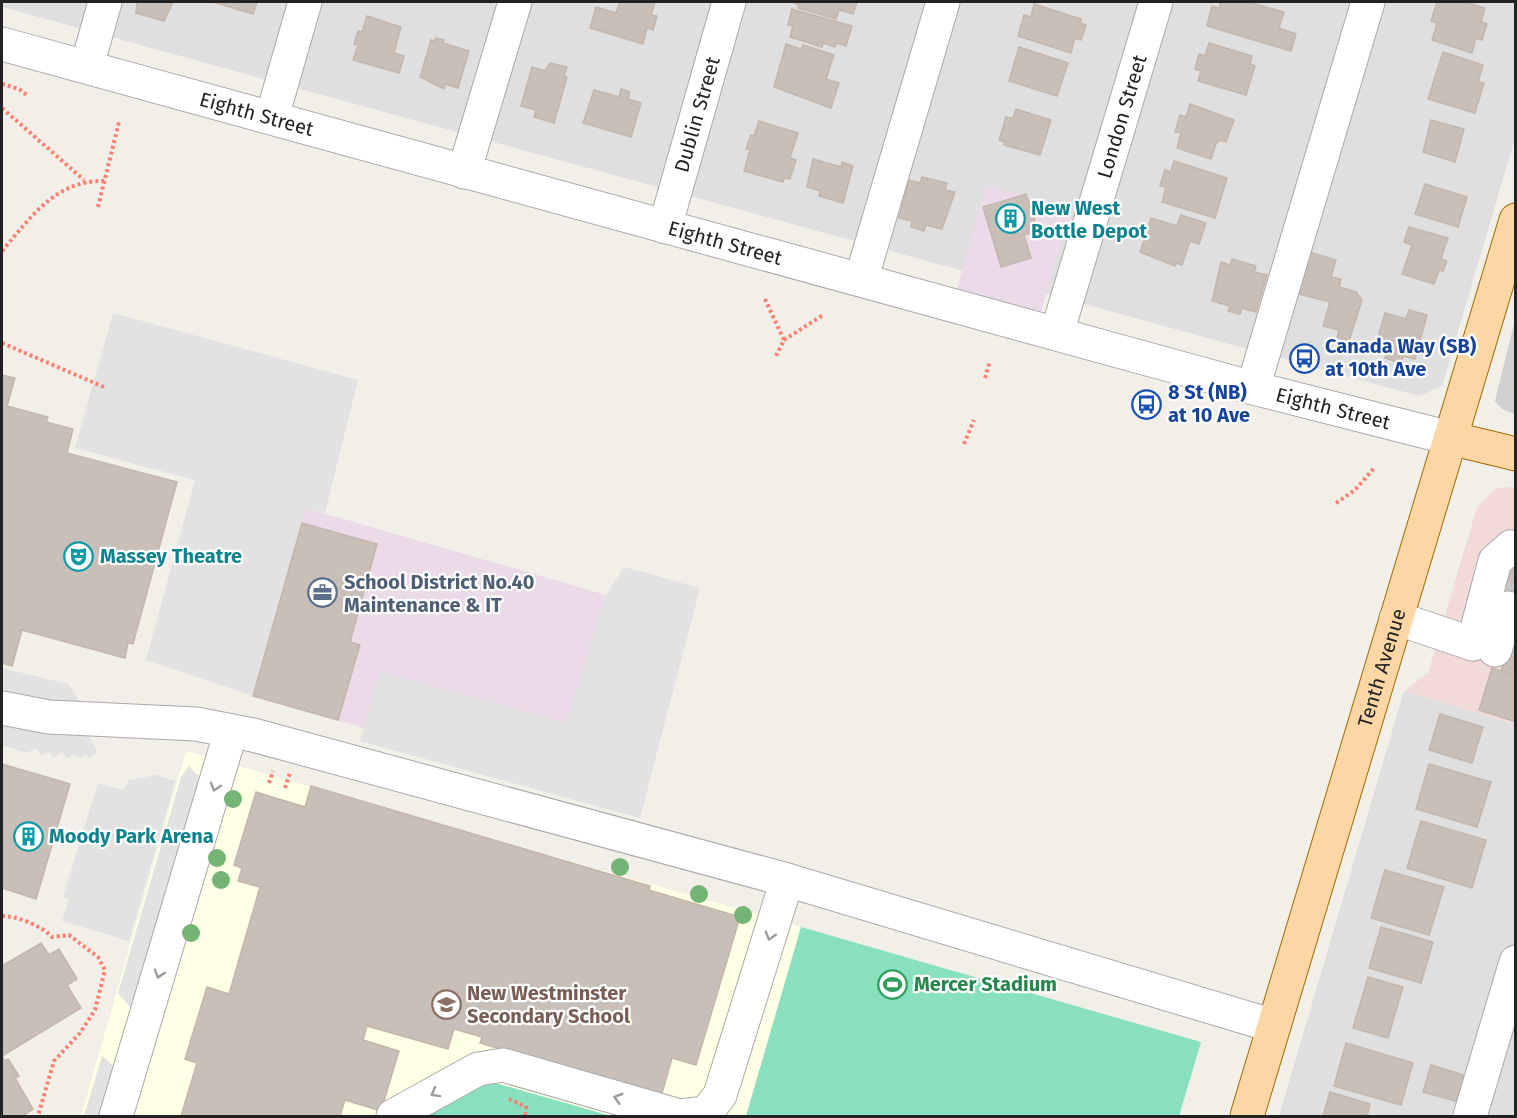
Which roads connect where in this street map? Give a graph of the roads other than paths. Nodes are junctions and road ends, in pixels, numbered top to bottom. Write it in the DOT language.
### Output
graph roads {
  1 [pos="105,2"];
  2 [pos="305,2"];
  3 [pos="515,2"];
  4 [pos="729,2"];
  5 [pos="943,2"];
  6 [pos="1156,2"];
  7 [pos="1368,2"];
  8 [pos="2,44"];
  9 [pos="87,66"];
  10 [pos="272,117"];
  11 [pos="464,172"];
  12 [pos="665,227"];
  13 [pos="1514,233"];
  14 [pos="861,280"];
  15 [pos="1057,333"];
  16 [pos="1253,388"];
  17 [pos="1450,438"];
  18 [pos="1515,454"];
  19 [pos="1515,549"];
  20 [pos="1508,608"];
  21 [pos="1395,618"];
  22 [pos="1491,649"];
  23 [pos="2,708"];
  24 [pos="231,731"];
  25 [pos="787,880"];
  26 [pos="1515,962"];
  27 [pos="1274,1026"];
  28 [pos="116,1116"];
  29 [pos="393,1116"];
  30 [pos="1247,1116"];
  31 [pos="1470,1116"];
  1 -- 9 [label="street"];
  2 -- 10 [label="street"];
  3 -- 11 [label="street"];
  4 -- 12 [label="street, Dublin Street"];
  5 -- 14 [label="street"];
  6 -- 15 [label="street, London Street"];
  7 -- 16 [label="street"];
  8 -- 9 [label="street, Eighth Street"];
  9 -- 10 [label="street, Eighth Street"];
  10 -- 11 [label="street, Eighth Street"];
  11 -- 12 [label="street, Eighth Street"];
  12 -- 14 [label="street, Eighth Street"];
  13 -- 17 [label="main road, Tenth Avenue"];
  14 -- 15 [label="street, Eighth Street"];
  15 -- 16 [label="street, Eighth Street"];
  16 -- 17 [label="street, Eighth Street"];
  17 -- 18 [label="main road"];
  17 -- 21 [label="main road, Tenth Avenue"];
  19 -- 22 [label="street"];
  20 -- 22 [label="street"];
  21 -- 22 [label="street"];
  21 -- 27 [label="main road, Tenth Avenue"];
  23 -- 24 [label="street"];
  24 -- 25 [label="street"];
  24 -- 28 [label="street, one-way"];
  25 -- 27 [label="street"];
  25 -- 29 [label="street, one-way"];
  26 -- 31 [label="street"];
  27 -- 30 [label="main road, Tenth Avenue"];
}
